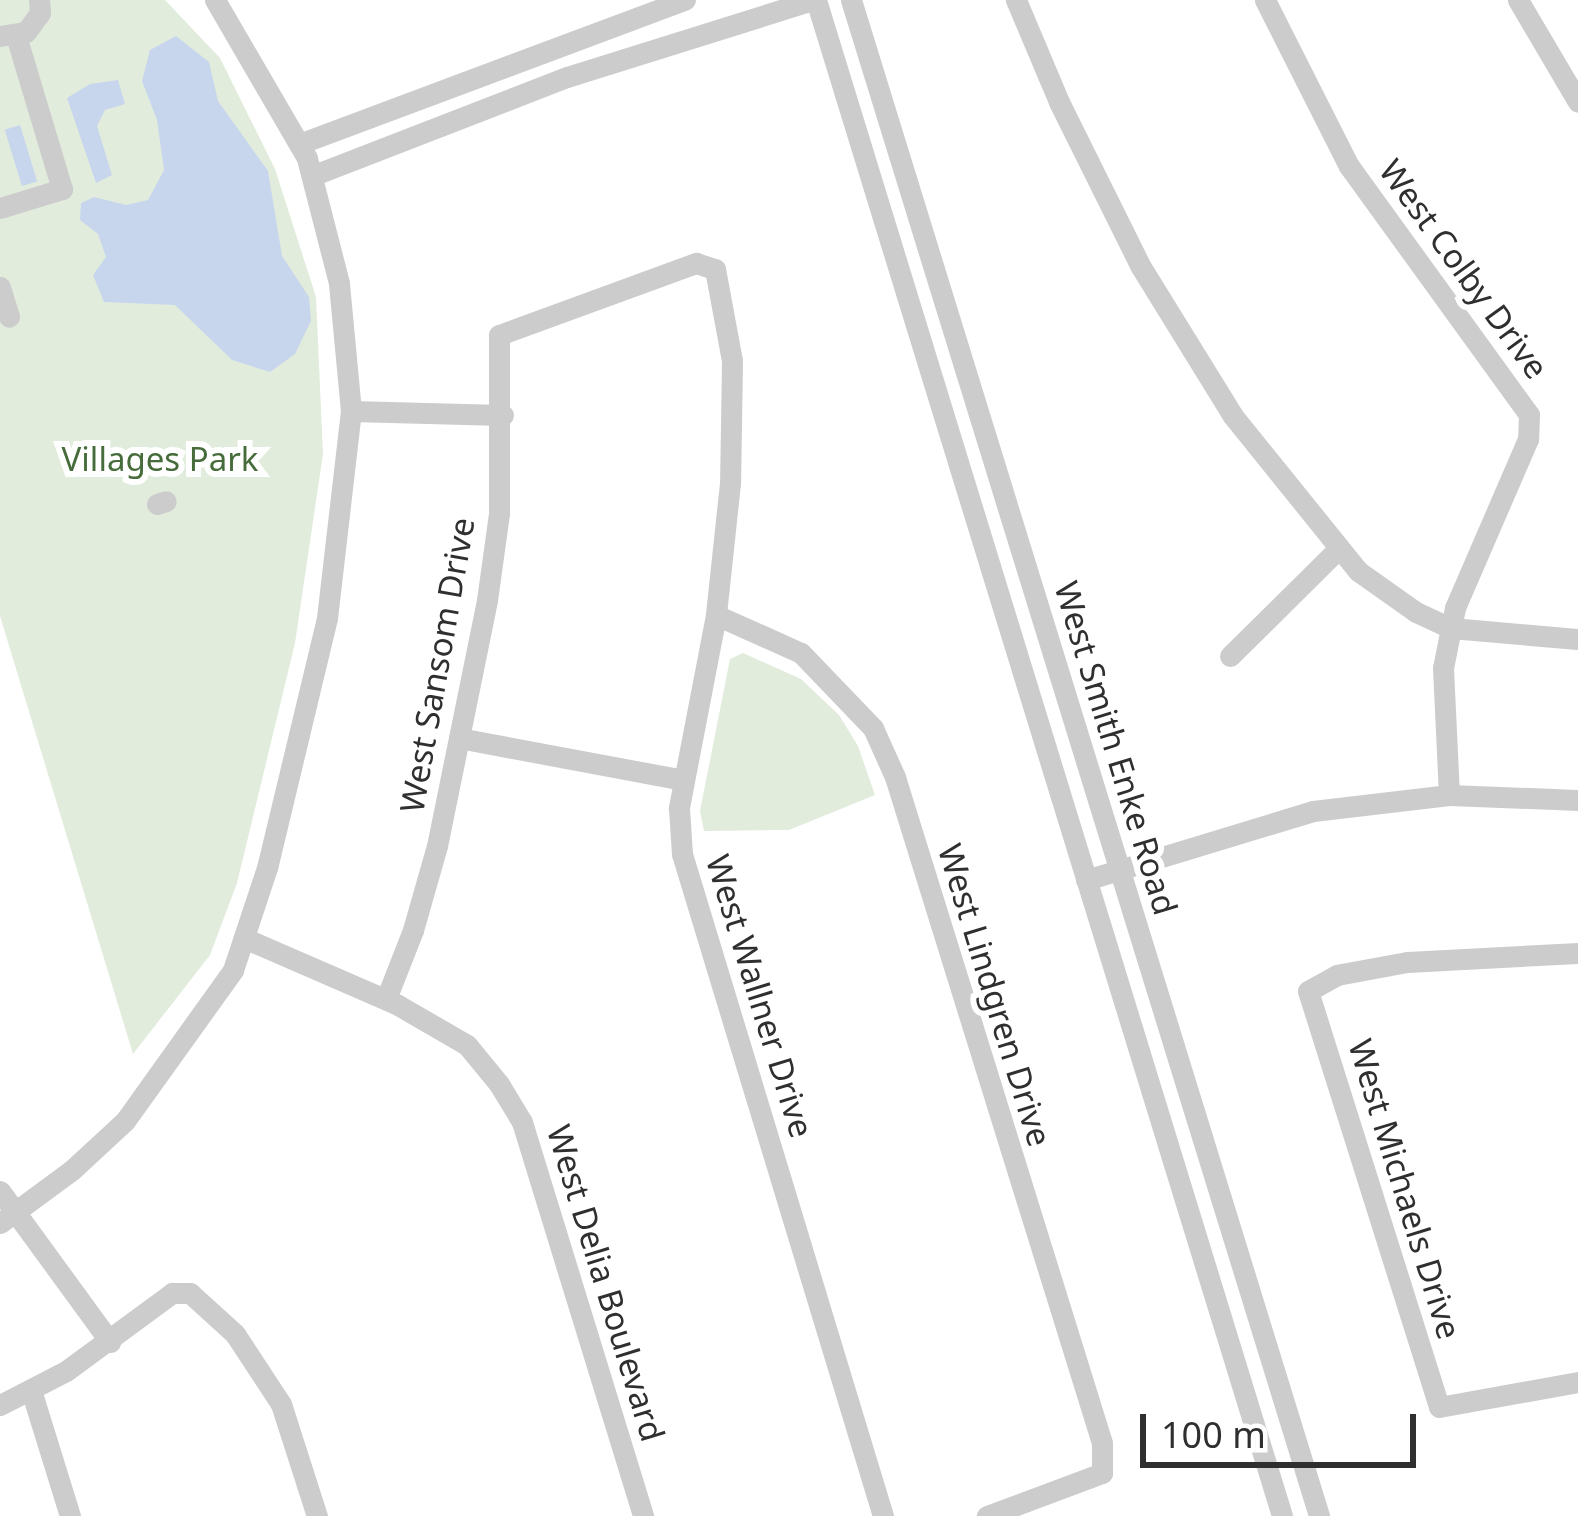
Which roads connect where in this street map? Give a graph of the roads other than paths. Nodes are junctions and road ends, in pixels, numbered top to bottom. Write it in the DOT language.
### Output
graph roads {
  1 [pos="39,0"];
  2 [pos="215,0"];
  3 [pos="685,0"];
  4 [pos="814,0"];
  5 [pos="851,0"];
  6 [pos="1016,0"];
  7 [pos="1265,0"];
  8 [pos="1519,0"];
  9 [pos="8,36"];
  10 [pos="1578,102"];
  11 [pos="299,144"];
  12 [pos="314,176"];
  13 [pos="0,208"];
  14 [pos="0,287"];
  15 [pos="9,316"];
  16 [pos="499,335"];
  17 [pos="351,410"];
  18 [pos="502,416"];
  19 [pos="1339,548"];
  20 [pos="716,614"];
  21 [pos="1451,628"];
  22 [pos="1578,639"];
  23 [pos="1230,656"];
  24 [pos="459,738"];
  25 [pos="683,780"];
  26 [pos="1449,795"];
  27 [pos="1578,800"];
  28 [pos="1119,869"];
  29 [pos="1085,880"];
  30 [pos="244,938"];
  31 [pos="1578,953"];
  32 [pos="386,999"];
  33 [pos="0,1191"];
  34 [pos="8,1218"];
  35 [pos="110,1342"];
  36 [pos="1578,1382"];
  37 [pos="31,1390"];
  38 [pos="0,1405"];
  39 [pos="70,1516"];
  40 [pos="317,1516"];
  41 [pos="643,1516"];
  42 [pos="883,1516"];
  43 [pos="987,1516"];
  44 [pos="1282,1516"];
  45 [pos="1319,1516"];
  1 -- 9 [label="street"];
  2 -- 11 [label="street"];
  3 -- 11 [label="street"];
  4 -- 12 [label="street"];
  4 -- 29 [label="street, West Smith Enke Road"];
  5 -- 28 [label="street, West Smith Enke Road"];
  6 -- 19 [label="street"];
  7 -- 21 [label="street, West Colby Drive"];
  8 -- 10 [label="street"];
  9 -- 13 [label="street"];
  11 -- 12 [label="street"];
  12 -- 17 [label="street"];
  14 -- 15 [label="street"];
  16 -- 18 [label="street, West Sansom Drive"];
  16 -- 20 [label="street, West Wallner Drive"];
  17 -- 18 [label="street"];
  17 -- 30 [label="street"];
  18 -- 24 [label="street, West Sansom Drive"];
  19 -- 21 [label="street"];
  19 -- 23 [label="street"];
  20 -- 25 [label="street, West Wallner Drive"];
  20 -- 43 [label="street, West Lindgren Drive"];
  21 -- 22 [label="street"];
  21 -- 26 [label="street, West Colby Drive"];
  24 -- 25 [label="street"];
  24 -- 32 [label="street, West Sansom Drive"];
  25 -- 42 [label="street, West Wallner Drive"];
  26 -- 27 [label="street"];
  26 -- 28 [label="street"];
  28 -- 29 [label="street"];
  28 -- 45 [label="street, West Smith Enke Road"];
  29 -- 44 [label="street, West Smith Enke Road"];
  30 -- 32 [label="street, West Delia Boulevard"];
  30 -- 34 [label="street"];
  31 -- 36 [label="street, West Michaels Drive"];
  32 -- 41 [label="street, West Delia Boulevard"];
  33 -- 34 [label="street"];
  34 -- 35 [label="street"];
  35 -- 37 [label="street"];
  35 -- 40 [label="street"];
  37 -- 38 [label="street"];
  37 -- 39 [label="street"];
}
